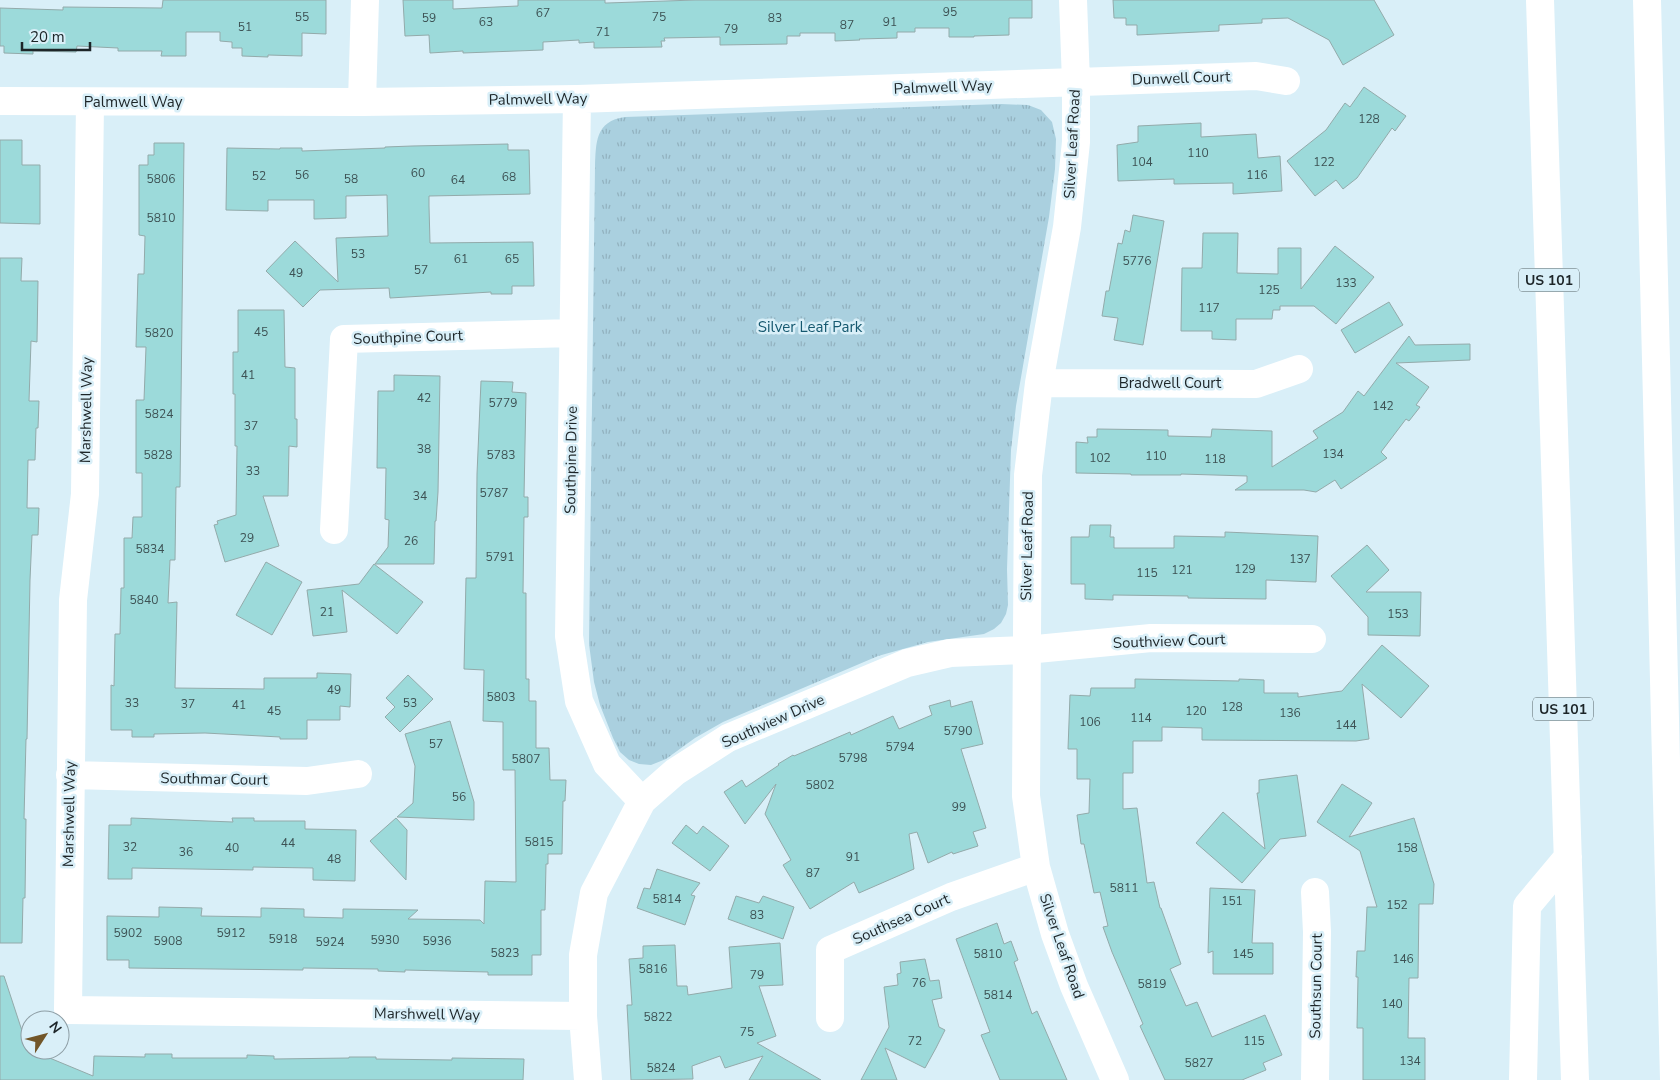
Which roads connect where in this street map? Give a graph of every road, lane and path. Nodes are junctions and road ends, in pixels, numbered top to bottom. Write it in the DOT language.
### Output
graph roads {
  1 [pos="365,0"];
  2 [pos="1073,0"];
  3 [pos="1540,0"];
  4 [pos="1647,0"];
  5 [pos="1286,80"];
  6 [pos="1076,82"];
  7 [pos="576,99"];
  8 [pos="0,101"];
  9 [pos="362,102"];
  10 [pos="90,103"];
  11 [pos="573,332"];
  12 [pos="1299,370"];
  13 [pos="1039,383"];
  14 [pos="334,530"];
  15 [pos="1312,639"];
  16 [pos="1026,650"];
  17 [pos="358,774"];
  18 [pos="70,775"];
  19 [pos="642,801"];
  20 [pos="1568,857"];
  21 [pos="1036,868"];
  22 [pos="1315,892"];
  23 [pos="584,1016"];
  24 [pos="830,1018"];
  25 [pos="588,1080"];
  26 [pos="1115,1080"];
  27 [pos="1315,1080"];
  28 [pos="1523,1080"];
  29 [pos="1575,1080"];
  30 [pos="1674,1080"];
  1 -- 9 [label="main road"];
  2 -- 6 [label="main road, Silver Leaf Road"];
  3 -- 20 [label="main road, US 101"];
  4 -- 30 [label="main road"];
  5 -- 6 [label="main road, Dunwell Court"];
  6 -- 7 [label="main road, Palmwell Way"];
  6 -- 13 [label="main road, Silver Leaf Road"];
  7 -- 9 [label="main road, Palmwell Way"];
  7 -- 11 [label="main road, Southpine Drive"];
  8 -- 10 [label="main road, Palmwell Way"];
  9 -- 10 [label="main road, Palmwell Way"];
  10 -- 18 [label="main road, Marshwell Way"];
  11 -- 14 [label="main road, Southpine Court"];
  11 -- 19 [label="main road, Southpine Drive"];
  12 -- 13 [label="main road, Bradwell Court"];
  13 -- 16 [label="main road, Silver Leaf Road"];
  15 -- 16 [label="main road, Southview Court"];
  16 -- 19 [label="main road, Southview Drive"];
  16 -- 21 [label="main road, Silver Leaf Road"];
  17 -- 18 [label="main road, Southmar Court"];
  18 -- 23 [label="main road, Marshwell Way"];
  19 -- 23 [label="main road, Southview Drive"];
  20 -- 28 [label="main road"];
  20 -- 29 [label="main road, US 101"];
  21 -- 24 [label="main road, Southsea Court"];
  21 -- 26 [label="main road, Silver Leaf Road"];
  22 -- 27 [label="main road, Southsun Court"];
  23 -- 25 [label="main road, Southview Drive"];
}
